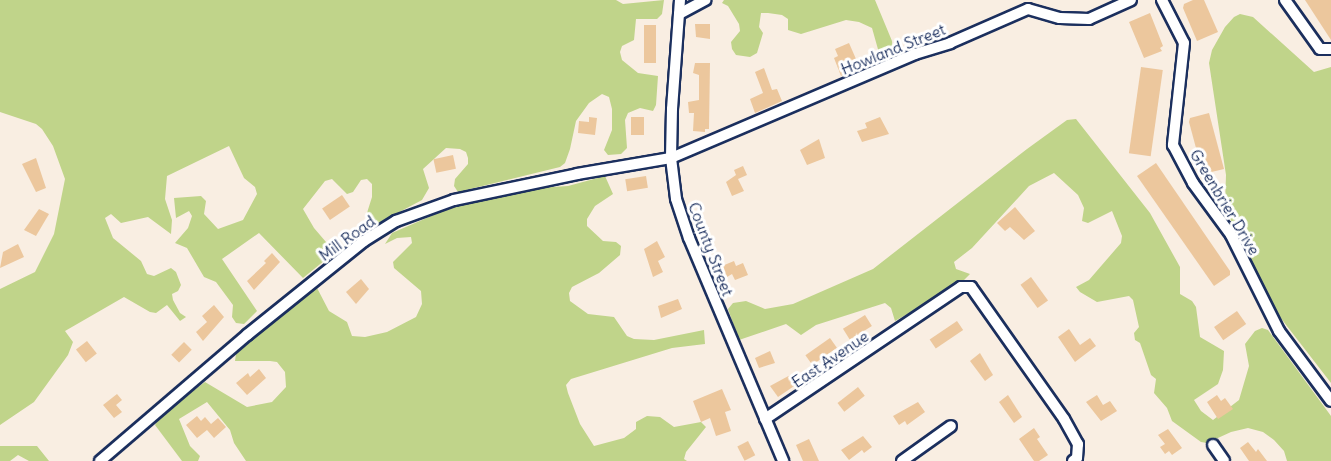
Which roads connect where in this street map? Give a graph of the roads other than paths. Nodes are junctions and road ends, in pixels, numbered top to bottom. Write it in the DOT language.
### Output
graph roads {
  1 [pos="680,0"];
  2 [pos="705,0"];
  3 [pos="1131,0"];
  4 [pos="1162,0"];
  5 [pos="1285,0"];
  6 [pos="679,14"];
  7 [pos="1331,48"];
  8 [pos="671,158"];
  9 [pos="1331,401"];
  10 [pos="765,419"];
  11 [pos="951,426"];
  12 [pos="1213,445"];
  13 [pos="100,461"];
  14 [pos="783,461"];
  15 [pos="902,461"];
  16 [pos="1073,461"];
  17 [pos="1224,461"];
  1 -- 6 [label="street, County Street"];
  2 -- 6 [label="street"];
  3 -- 8 [label="street, Howland Street"];
  4 -- 9 [label="street, Greenbrier Drive"];
  5 -- 7 [label="street"];
  6 -- 8 [label="street, County Street"];
  8 -- 10 [label="street, County Street"];
  8 -- 13 [label="street, Mill Road"];
  10 -- 14 [label="street, County Street"];
  10 -- 16 [label="street, East Avenue"];
  11 -- 15 [label="street"];
  12 -- 17 [label="street"];
}
